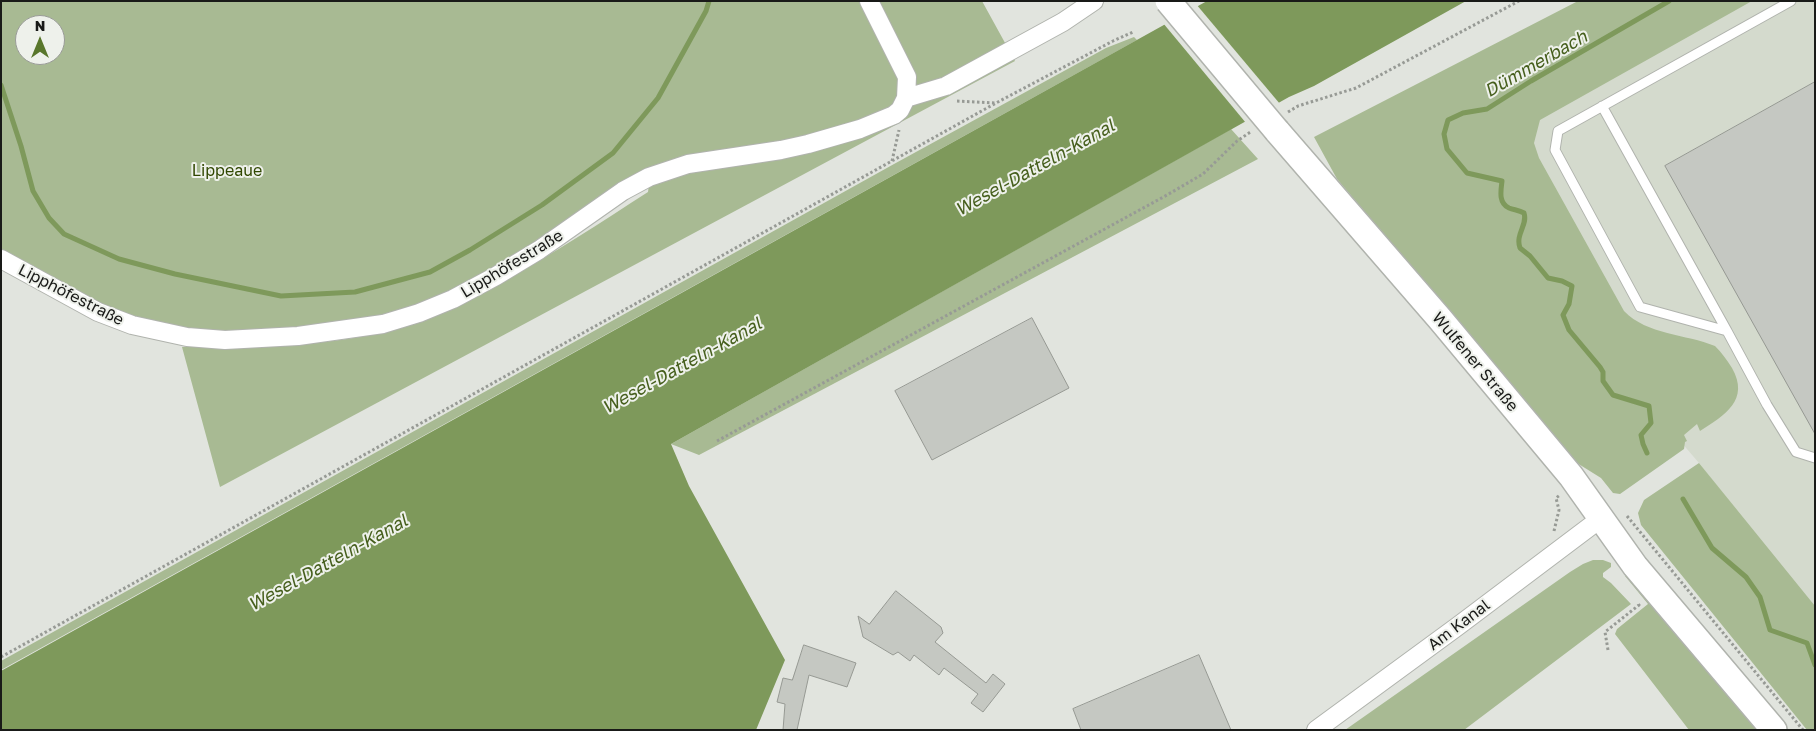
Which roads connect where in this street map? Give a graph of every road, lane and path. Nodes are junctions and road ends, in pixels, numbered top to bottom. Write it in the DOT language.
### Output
graph roads {
  1 [pos="869,1"];
  2 [pos="1094,1"];
  3 [pos="1168,1"];
  4 [pos="1519,1"];
  5 [pos="1791,1"];
  6 [pos="1133,32"];
  7 [pos="906,98"];
  8 [pos="1602,106"];
  9 [pos="1272,125"];
  10 [pos="1,259"];
  11 [pos="1727,331"];
  12 [pos="717,441"];
  13 [pos="1815,458"];
  14 [pos="1600,519"];
  15 [pos="1634,599"];
  16 [pos="1608,650"];
  17 [pos="1,657"];
  18 [pos="1316,730"];
  19 [pos="1774,730"];
  1 -- 7 [label="street"];
  2 -- 7 [label="street"];
  3 -- 9 [label="main road, Wulfener Straße, bridge"];
  4 -- 9 [label="path"];
  5 -- 8 [label="lane"];
  6 -- 17 [label="path"];
  7 -- 10 [label="street, Lipphöfestraße"];
  8 -- 11 [label="lane"];
  8 -- 11 [label="lane"];
  9 -- 12 [label="path"];
  9 -- 14 [label="main road, Wulfener Straße"];
  11 -- 13 [label="lane"];
  14 -- 18 [label="street, Am Kanal"];
  14 -- 19 [label="main road, Wulfener Straße"];
  15 -- 16 [label="path"];
}
